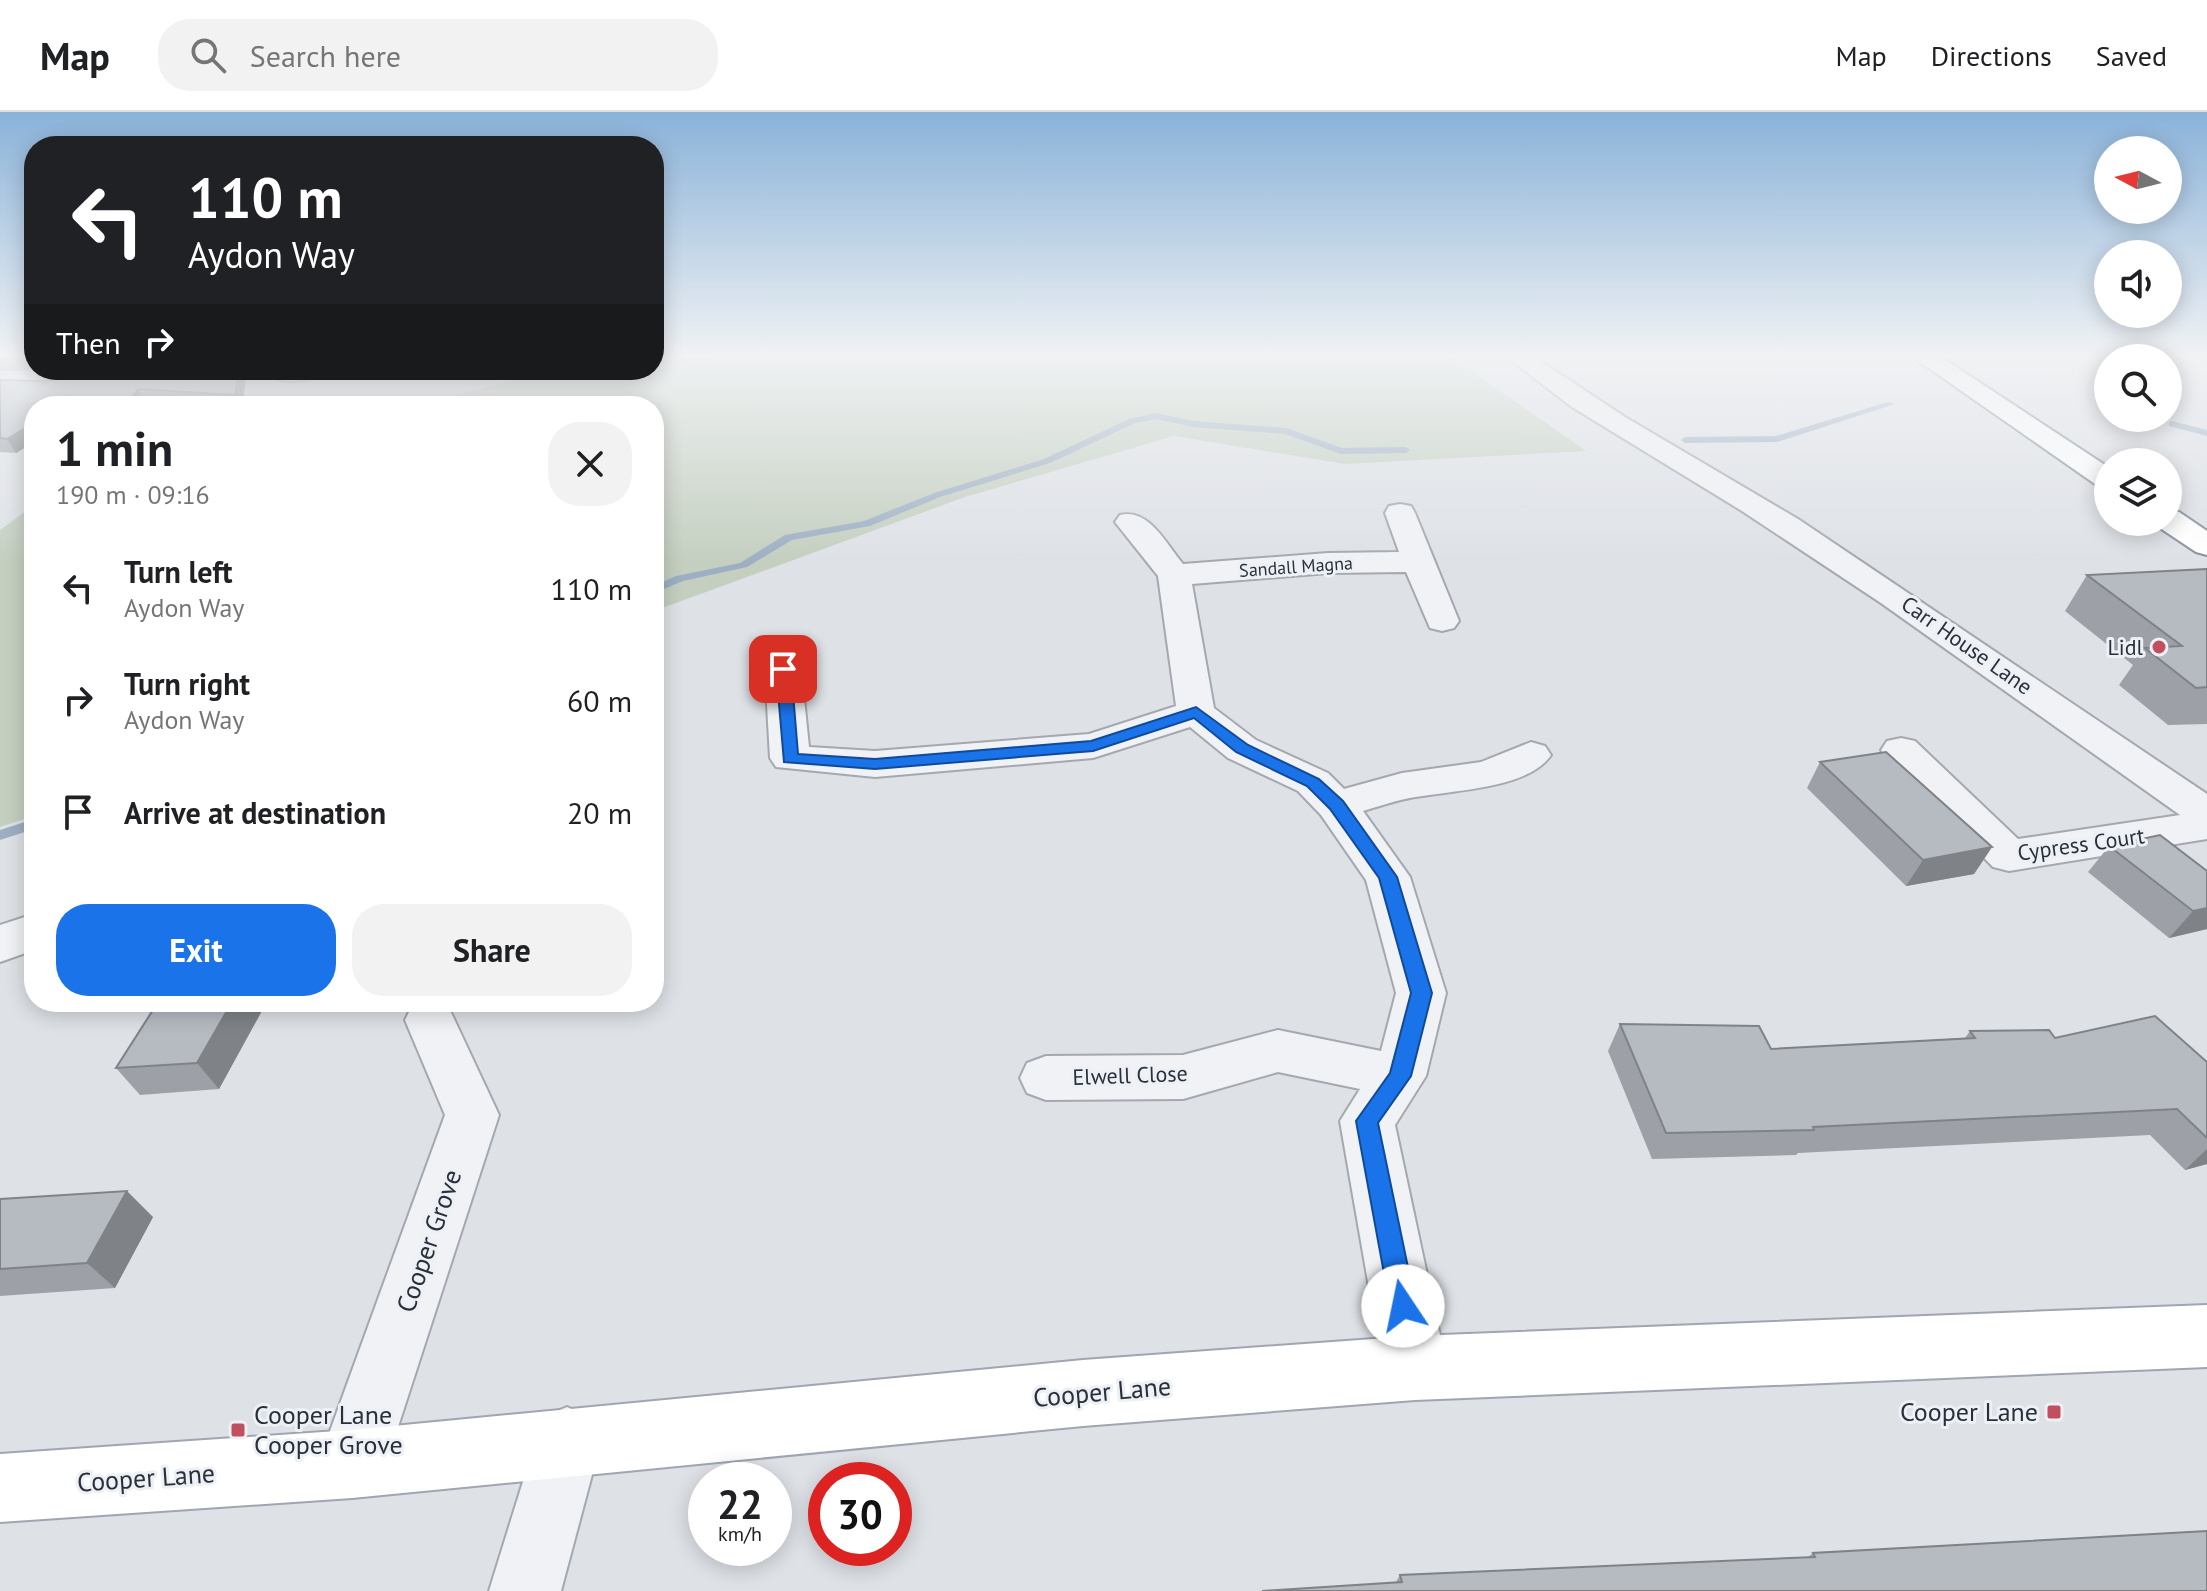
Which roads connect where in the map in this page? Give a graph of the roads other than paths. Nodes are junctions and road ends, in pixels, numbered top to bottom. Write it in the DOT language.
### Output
graph roads {
  1 [pos="1615,424"];
  2 [pos="2025,424"];
  3 [pos="2094,471"];
  4 [pos="1400,513"];
  5 [pos="1131,522"];
  6 [pos="2182,528"];
  7 [pos="2207,545"];
  8 [pos="1419,562"];
  9 [pos="1174,575"];
  10 [pos="1442,621"];
  11 [pos="783,669"];
  12 [pos="1196,712"];
  13 [pos="1901,750"];
  14 [pos="1531,755"];
  15 [pos="1336,805"];
  16 [pos="2207,814"];
  17 [pos="2207,825"];
  18 [pos="24,935"];
  19 [pos="0,944"];
  20 [pos="430,1020"];
  21 [pos="1400,1076"];
  22 [pos="1046,1078"];
  23 [pos="2207,1336"];
  24 [pos="1415,1368"];
  25 [pos="567,1441"];
  26 [pos="352,1464"];
  27 [pos="0,1488"];
  28 [pos="525,1591"];
  1 -- 16 [label="street, Carr House Lane"];
  2 -- 3 [label="main road"];
  4 -- 8 [label="street"];
  5 -- 9 [label="street"];
  6 -- 7 [label="main road"];
  8 -- 9 [label="street, Sandall Magna"];
  8 -- 10 [label="street"];
  9 -- 12 [label="street"];
  11 -- 12 [label="street"];
  12 -- 15 [label="street"];
  13 -- 17 [label="street, Cypress Court"];
  14 -- 15 [label="street"];
  15 -- 21 [label="street"];
  18 -- 19 [label="street"];
  20 -- 26 [label="street, Cooper Grove"];
  21 -- 22 [label="street, Elwell Close"];
  21 -- 24 [label="street"];
  23 -- 24 [label="main road, Cooper Lane"];
  24 -- 25 [label="main road, Cooper Lane"];
  25 -- 26 [label="main road, Cooper Lane"];
  25 -- 28 [label="street"];
  26 -- 27 [label="main road, Cooper Lane"];
}
